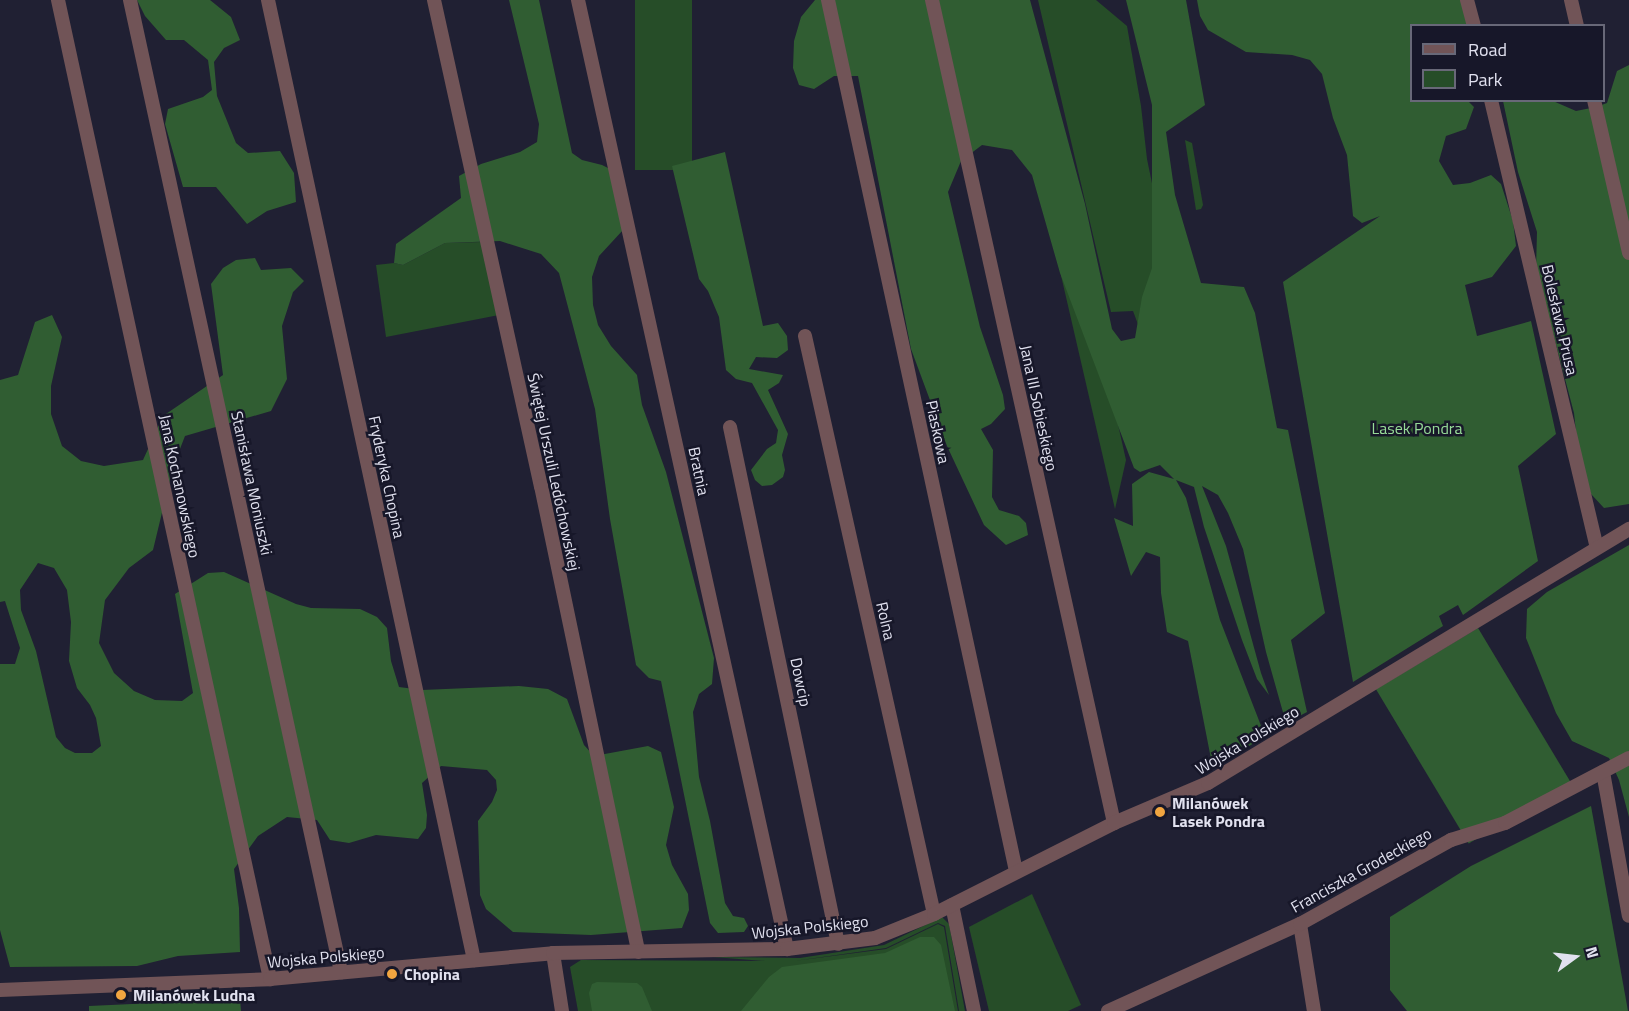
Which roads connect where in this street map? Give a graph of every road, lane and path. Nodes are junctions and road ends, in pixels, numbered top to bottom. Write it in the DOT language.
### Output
graph roads {
  1 [pos="58,0"];
  2 [pos="130,0"];
  3 [pos="268,0"];
  4 [pos="434,0"];
  5 [pos="578,0"];
  6 [pos="828,0"];
  7 [pos="932,0"];
  8 [pos="1467,0"];
  9 [pos="1572,0"];
  10 [pos="1473,24"];
  11 [pos="1577,24"];
  12 [pos="1491,102"];
  13 [pos="1594,102"];
  14 [pos="1629,253"];
  15 [pos="806,336"];
  16 [pos="730,427"];
  17 [pos="1629,529"];
  18 [pos="1597,548"];
  19 [pos="1629,758"];
  20 [pos="1604,772"];
  21 [pos="1114,823"];
  22 [pos="1016,870"];
  23 [pos="952,905"];
  24 [pos="934,914"];
  25 [pos="1629,916"];
  26 [pos="1300,924"];
  27 [pos="838,944"];
  28 [pos="787,949"];
  29 [pos="638,952"];
  30 [pos="553,953"];
  31 [pos="474,960"];
  32 [pos="341,972"];
  33 [pos="270,979"];
  34 [pos="0,990"];
  35 [pos="562,1011"];
  36 [pos="974,1011"];
  37 [pos="1108,1011"];
  38 [pos="1314,1011"];
  1 -- 33 [label="street, Jana Kochanowskiego"];
  2 -- 32 [label="street, Stanisława Moniuszki"];
  3 -- 31 [label="street, Fryderyka Chopina"];
  4 -- 29 [label="street, Świętej Urszuli Ledóchowskiej"];
  5 -- 28 [label="street, Bratnia"];
  6 -- 22 [label="street, Piaskowa"];
  7 -- 21 [label="street, Jana III Sobieskiego"];
  8 -- 10 [label="street"];
  9 -- 11 [label="street"];
  12 -- 18 [label="street, Bolesława Prusa"];
  13 -- 14 [label="street"];
  15 -- 24 [label="street, Rolna"];
  16 -- 27 [label="street, Dowcip"];
  17 -- 18 [label="street, Wojska Polskiego"];
  18 -- 21 [label="street, Wojska Polskiego"];
  19 -- 20 [label="street, Franciszka Grodeckiego"];
  20 -- 25 [label="street"];
  20 -- 26 [label="street, Franciszka Grodeckiego"];
  21 -- 22 [label="street, Wojska Polskiego"];
  22 -- 23 [label="street, Wojska Polskiego"];
  23 -- 24 [label="street, Wojska Polskiego"];
  23 -- 36 [label="street"];
  24 -- 27 [label="street, Wojska Polskiego"];
  26 -- 37 [label="street, Franciszka Grodeckiego"];
  26 -- 38 [label="street"];
  27 -- 28 [label="street, Wojska Polskiego"];
  28 -- 29 [label="street, Wojska Polskiego"];
  29 -- 30 [label="street, Wojska Polskiego"];
  30 -- 31 [label="street, Wojska Polskiego"];
  30 -- 35 [label="street"];
  31 -- 32 [label="street, Wojska Polskiego"];
  32 -- 33 [label="street, Wojska Polskiego"];
  33 -- 34 [label="street, Wojska Polskiego"];
}
